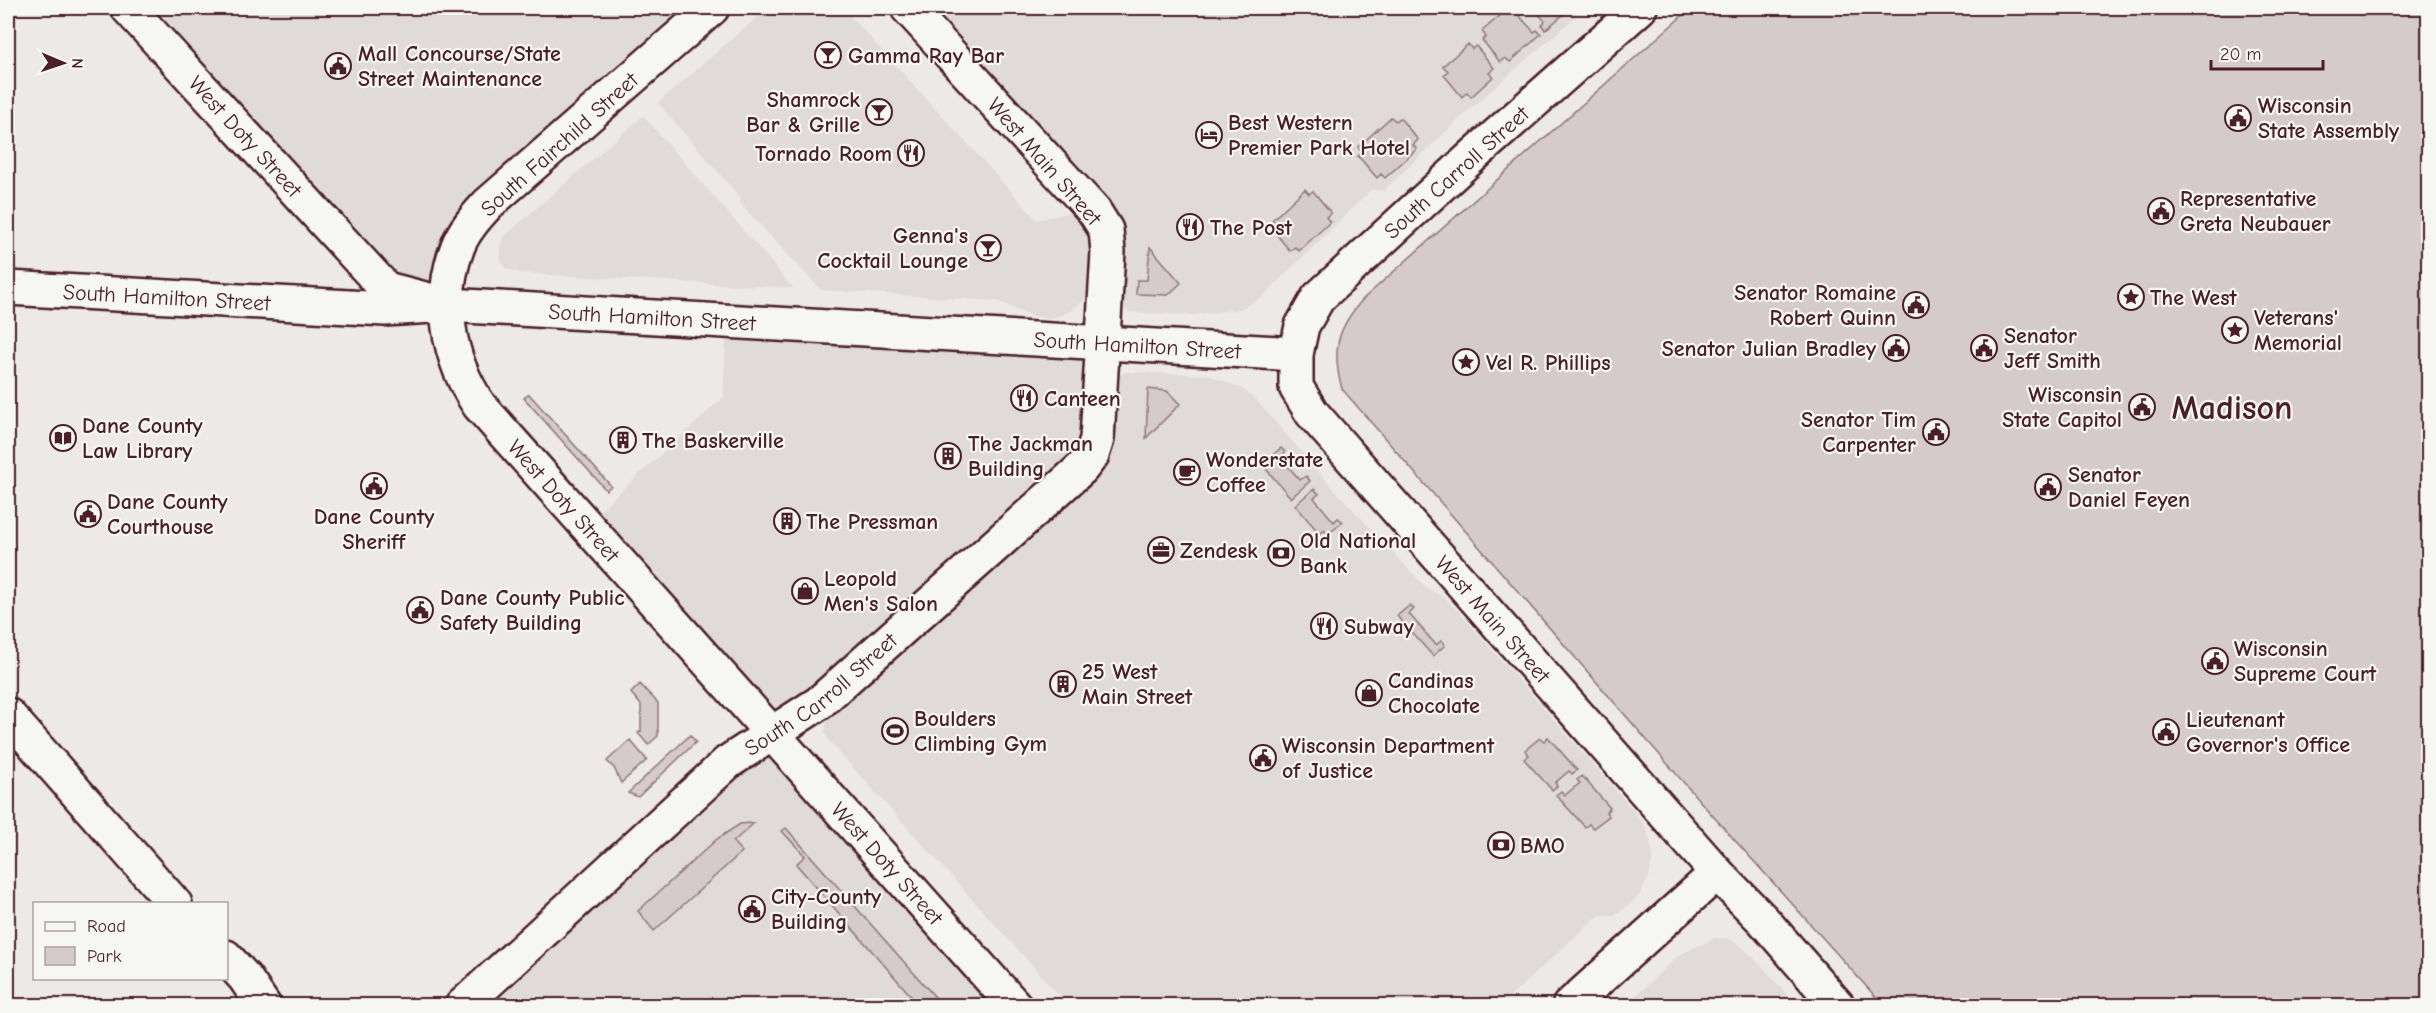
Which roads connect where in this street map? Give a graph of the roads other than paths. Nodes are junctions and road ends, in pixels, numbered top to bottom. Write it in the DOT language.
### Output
graph roads {
  1 [pos="128,8"];
  2 [pos="712,8"];
  3 [pos="908,8"];
  4 [pos="1640,8"];
  5 [pos="8,288"];
  6 [pos="447,305"];
  7 [pos="1103,344"];
  8 [pos="1296,354"];
  9 [pos="8,715"];
  10 [pos="772,734"];
  11 [pos="1717,873"];
  12 [pos="175,902"];
  13 [pos="228,959"];
  14 [pos="264,1005"];
  15 [pos="462,1005"];
  16 [pos="1015,1005"];
  17 [pos="1569,1005"];
  18 [pos="1838,1005"];
  1 -- 6 [label="street, West Doty Street"];
  2 -- 6 [label="street, South Fairchild Street"];
  3 -- 7 [label="street, West Main Street"];
  4 -- 8 [label="street, South Carroll Street"];
  5 -- 6 [label="street, South Hamilton Street"];
  6 -- 7 [label="street, South Hamilton Street"];
  6 -- 10 [label="street, West Doty Street"];
  7 -- 8 [label="street, South Hamilton Street"];
  7 -- 10 [label="street, South Carroll Street"];
  8 -- 11 [label="street, West Main Street"];
  9 -- 12 [label="street"];
  10 -- 15 [label="street, South Carroll Street"];
  10 -- 16 [label="street, West Doty Street"];
  11 -- 17 [label="street"];
  11 -- 18 [label="street, West Main Street"];
  13 -- 14 [label="street"];
}
